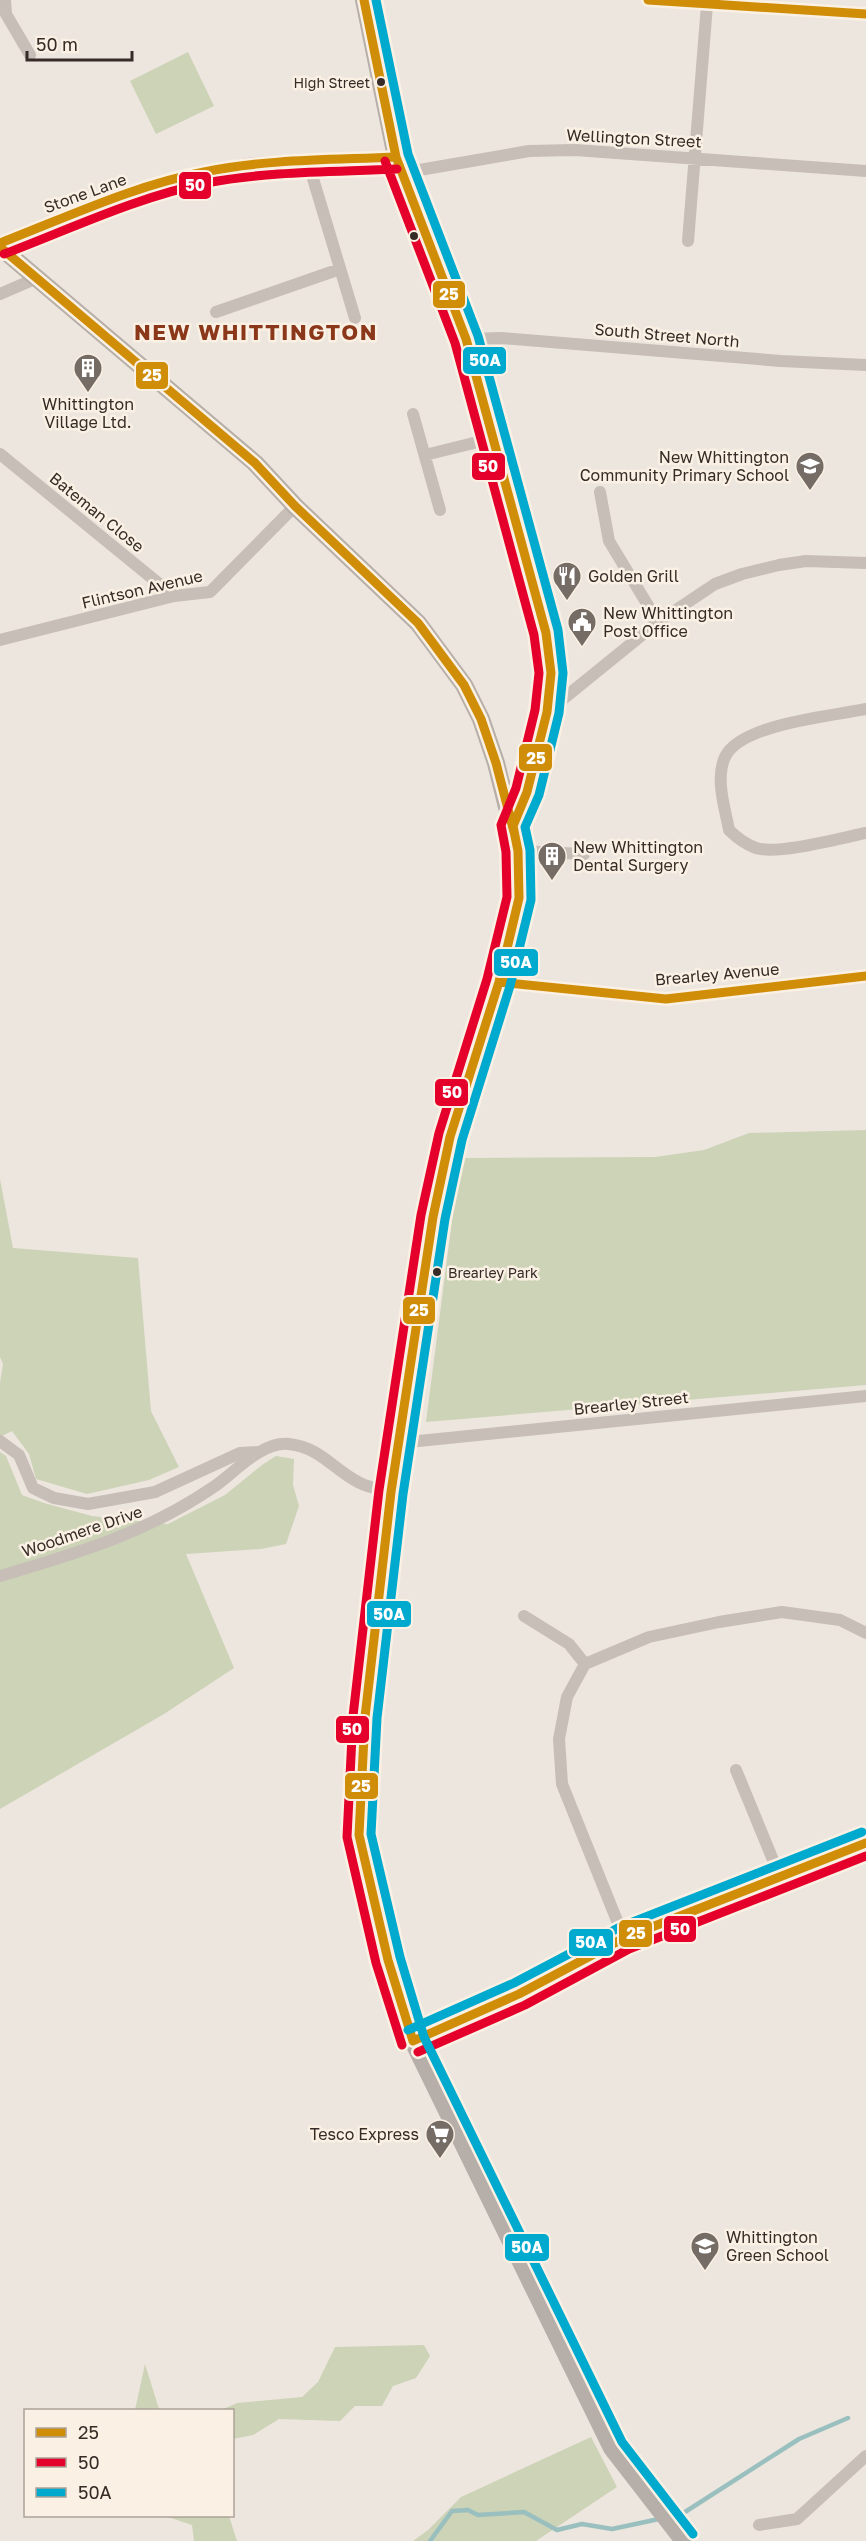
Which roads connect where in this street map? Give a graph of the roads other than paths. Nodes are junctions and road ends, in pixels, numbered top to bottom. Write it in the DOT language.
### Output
graph roads {
  1 [pos="5,0"];
  2 [pos="363,0"];
  3 [pos="648,0"];
  4 [pos="707,5"];
  5 [pos="3,14"];
  6 [pos="866,14"];
  7 [pos="30,55"];
  8 [pos="695,158"];
  9 [pos="308,162"];
  10 [pos="399,165"];
  11 [pos="866,171"];
  12 [pos="688,241"];
  13 [pos="0,245"];
  14 [pos="340,269"];
  15 [pos="38,278"];
  16 [pos="0,294"];
  17 [pos="216,312"];
  18 [pos="356,318"];
  19 [pos="466,339"];
  20 [pos="866,364"];
  21 [pos="413,414"];
  22 [pos="494,438"];
  23 [pos="0,454"];
  24 [pos="425,455"];
  25 [pos="600,492"];
  26 [pos="295,506"];
  27 [pos="440,510"];
  28 [pos="866,563"];
  29 [pos="174,596"];
  30 [pos="658,622"];
  31 [pos="0,640"];
  32 [pos="866,709"];
  33 [pos="547,712"];
  34 [pos="513,826"];
  35 [pos="866,833"];
  36 [pos="518,851"];
  37 [pos="584,854"];
  38 [pos="866,976"];
  39 [pos="499,982"];
  40 [pos="866,1396"];
  41 [pos="0,1441"];
  42 [pos="399,1443"];
  43 [pos="258,1452"];
  44 [pos="391,1492"];
  45 [pos="0,1576"];
  46 [pos="524,1616"];
  47 [pos="866,1633"];
  48 [pos="585,1664"];
  49 [pos="736,1770"];
  50 [pos="866,1843"];
  51 [pos="780,1877"];
  52 [pos="624,1938"];
  53 [pos="413,2041"];
  54 [pos="866,2456"];
  55 [pos="759,2525"];
  56 [pos="684,2541"];
  1 -- 5 [label="street"];
  2 -- 10 [label="main road"];
  3 -- 4 [label="street"];
  4 -- 6 [label="street"];
  4 -- 8 [label="street"];
  5 -- 7 [label="street"];
  8 -- 10 [label="street, Wellington Street"];
  8 -- 11 [label="street, Wellington Street"];
  8 -- 12 [label="street"];
  9 -- 10 [label="street, Stone Lane"];
  9 -- 13 [label="street, Stone Lane"];
  9 -- 14 [label="street"];
  10 -- 19 [label="main road"];
  13 -- 15 [label="main road"];
  14 -- 17 [label="street"];
  14 -- 18 [label="street"];
  15 -- 16 [label="street"];
  15 -- 26 [label="main road"];
  19 -- 20 [label="street, South Street North"];
  19 -- 22 [label="main road"];
  21 -- 24 [label="street"];
  22 -- 24 [label="street"];
  22 -- 33 [label="main road"];
  23 -- 29 [label="street, Bateman Close"];
  24 -- 27 [label="street"];
  25 -- 30 [label="street"];
  26 -- 29 [label="street, Flintson Avenue"];
  26 -- 34 [label="main road"];
  28 -- 30 [label="street"];
  29 -- 31 [label="street, Flintson Avenue"];
  30 -- 33 [label="street"];
  32 -- 35 [label="street"];
  33 -- 34 [label="main road"];
  34 -- 36 [label="main road"];
  36 -- 37 [label="street"];
  36 -- 39 [label="main road"];
  38 -- 39 [label="street, Brearley Avenue"];
  39 -- 42 [label="main road"];
  40 -- 42 [label="street, Brearley Street"];
  41 -- 43 [label="street"];
  42 -- 44 [label="main road"];
  43 -- 44 [label="street, Woodmere Drive"];
  43 -- 45 [label="street, Woodmere Drive"];
  44 -- 53 [label="main road"];
  46 -- 48 [label="street"];
  47 -- 48 [label="street"];
  48 -- 52 [label="street"];
  49 -- 51 [label="street"];
  50 -- 51 [label="main road"];
  51 -- 52 [label="main road"];
  52 -- 53 [label="main road"];
  53 -- 56 [label="main road"];
  54 -- 55 [label="street"];
}
